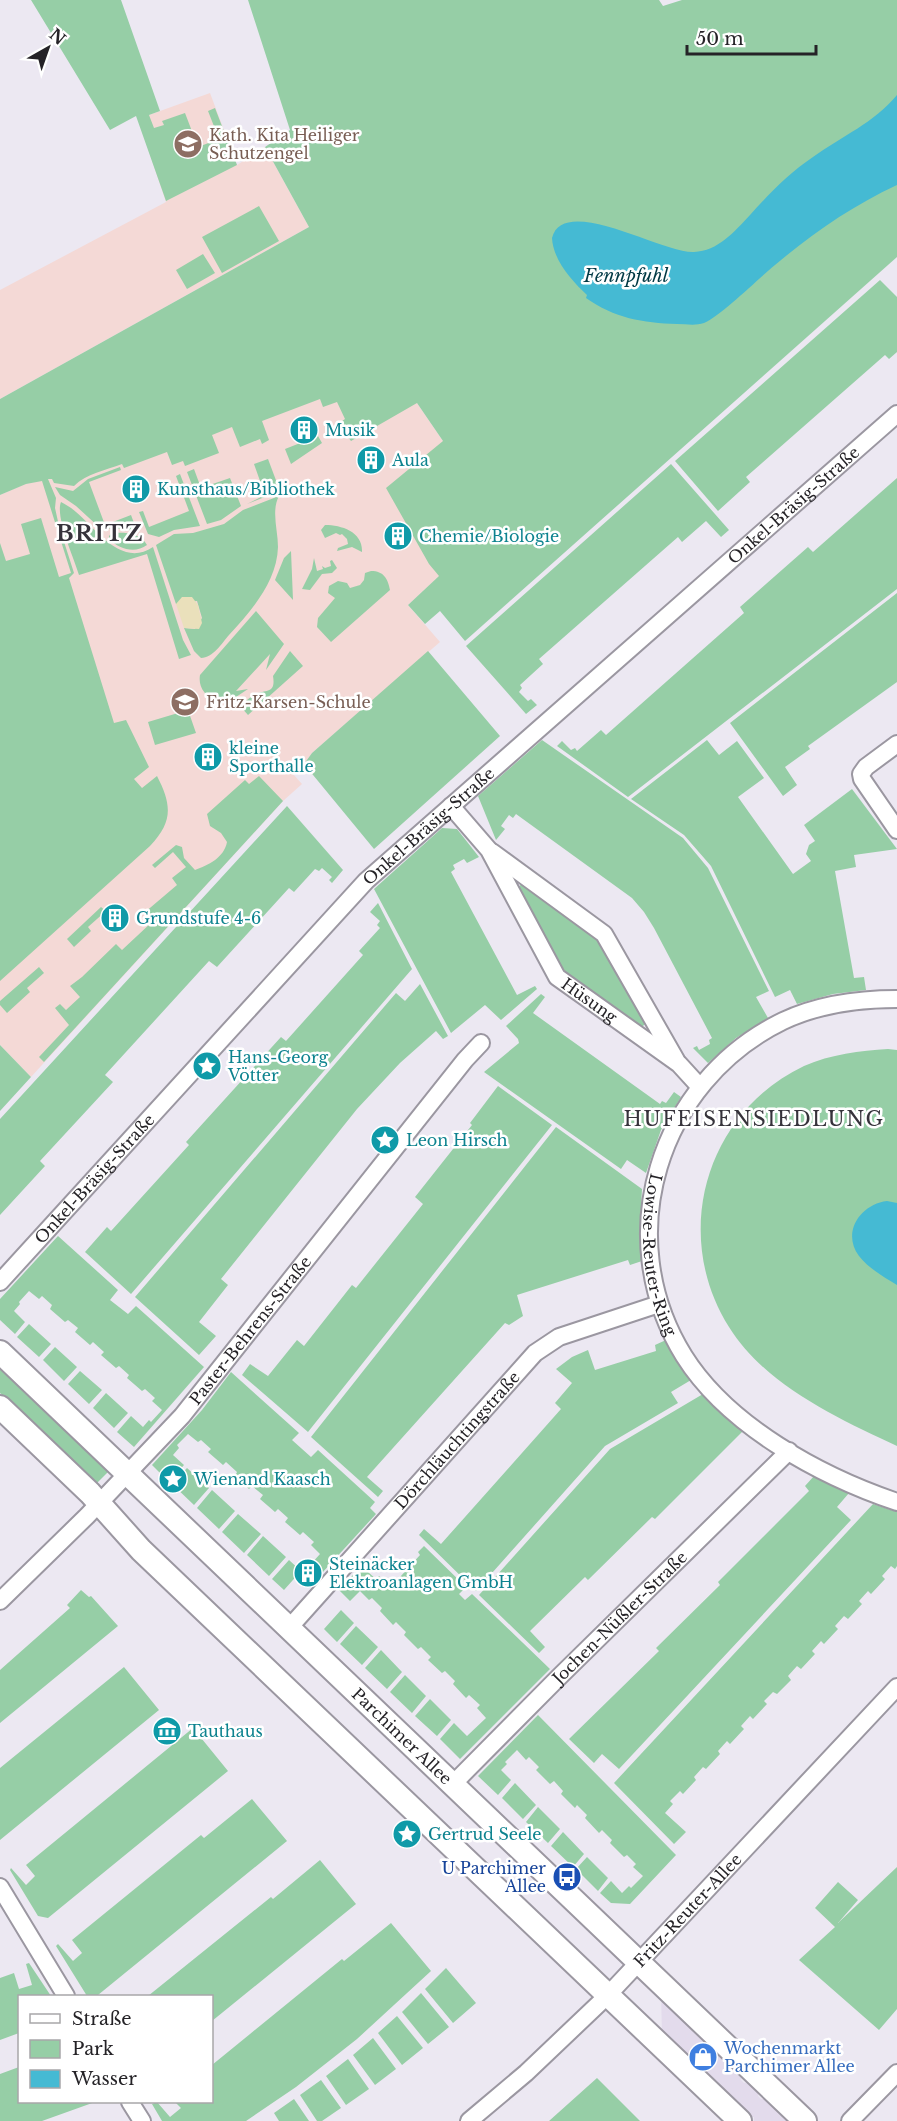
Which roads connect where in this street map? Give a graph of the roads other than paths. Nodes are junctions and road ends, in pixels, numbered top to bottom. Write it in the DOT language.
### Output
graph roads {
  1 [pos="897,414"];
  2 [pos="897,744"];
  3 [pos="451,806"];
  4 [pos="897,830"];
  5 [pos="489,850"];
  6 [pos="897,999"];
  7 [pos="481,1043"];
  8 [pos="679,1064"];
  9 [pos="700,1087"];
  10 [pos="0,1282"];
  11 [pos="659,1304"];
  12 [pos="0,1352"];
  13 [pos="0,1407"];
  14 [pos="789,1451"];
  15 [pos="127,1474"];
  16 [pos="897,1502"];
  17 [pos="99,1503"];
  18 [pos="0,1601"];
  19 [pos="289,1628"];
  20 [pos="897,1687"];
  21 [pos="453,1785"];
  22 [pos="0,1887"];
  23 [pos="639,1963"];
  24 [pos="65,1995"];
  25 [pos="609,1995"];
  26 [pos="897,2073"];
  27 [pos="131,2103"];
  28 [pos="142,2121"];
  29 [pos="469,2121"];
  30 [pos="740,2121"];
  31 [pos="805,2121"];
  32 [pos="850,2121"];
  1 -- 3 [label="street, Onkel-Bräsig-Straße"];
  2 -- 4 [label="street"];
  3 -- 5 [label="street, Hüsung"];
  3 -- 10 [label="street, Onkel-Bräsig-Straße"];
  5 -- 8 [label="street, Hüsung"];
  5 -- 8 [label="street, Hüsung"];
  6 -- 9 [label="street, Lowise-Reuter-Ring"];
  7 -- 15 [label="street, Paster-Behrens-Straße"];
  8 -- 9 [label="street, Hüsung"];
  9 -- 11 [label="street, Lowise-Reuter-Ring"];
  11 -- 14 [label="street, Lowise-Reuter-Ring"];
  11 -- 19 [label="street, Dörchläuchtingstraße"];
  12 -- 15 [label="street, Parchimer Allee"];
  13 -- 17 [label="street"];
  14 -- 16 [label="street, Lowise-Reuter-Ring"];
  14 -- 21 [label="street, Jochen-Nüßler-Straße"];
  15 -- 17 [label="street, Paster-Behrens-Straße"];
  15 -- 19 [label="street, Parchimer Allee"];
  17 -- 18 [label="street, Paster-Behrens-Straße"];
  17 -- 25 [label="street"];
  19 -- 21 [label="street, Parchimer Allee"];
  20 -- 23 [label="street, Fritz-Reuter-Allee"];
  21 -- 23 [label="street, Parchimer Allee"];
  22 -- 24 [label="street"];
  23 -- 25 [label="street, Fritz-Reuter-Allee"];
  23 -- 31 [label="street, Parchimer Allee"];
  25 -- 29 [label="street, Fritz-Reuter-Allee"];
  25 -- 30 [label="street"];
  26 -- 32 [label="street"];
  27 -- 28 [label="street"];
}
